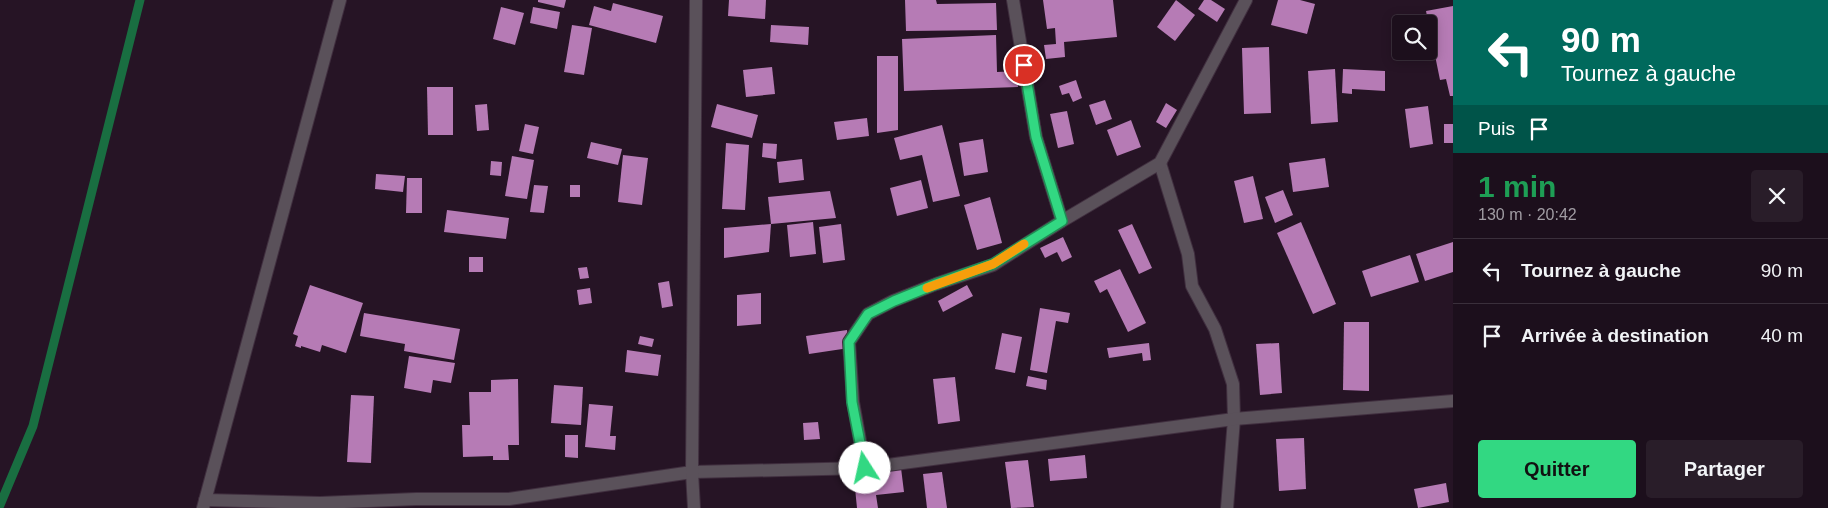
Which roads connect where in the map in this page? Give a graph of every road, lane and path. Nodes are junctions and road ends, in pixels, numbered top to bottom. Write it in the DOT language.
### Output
graph roads {
  1 [pos="340,0"];
  2 [pos="696,0"];
  3 [pos="1013,0"];
  4 [pos="1246,0"];
  5 [pos="1160,163"];
  6 [pos="1062,221"];
  7 [pos="1453,401"];
  8 [pos="1234,419"];
  9 [pos="865,468"];
  10 [pos="692,472"];
  11 [pos="204,504"];
  12 [pos="415,504"];
  13 [pos="694,508"];
  14 [pos="1227,508"];
  1 -- 11 [label="street"];
  2 -- 10 [label="street"];
  3 -- 6 [label="street"];
  4 -- 5 [label="street"];
  5 -- 6 [label="street"];
  5 -- 8 [label="street"];
  6 -- 9 [label="street"];
  7 -- 8 [label="street"];
  8 -- 9 [label="street"];
  8 -- 14 [label="street"];
  9 -- 10 [label="street"];
  10 -- 12 [label="street"];
  10 -- 13 [label="street"];
  11 -- 12 [label="street"];
}
